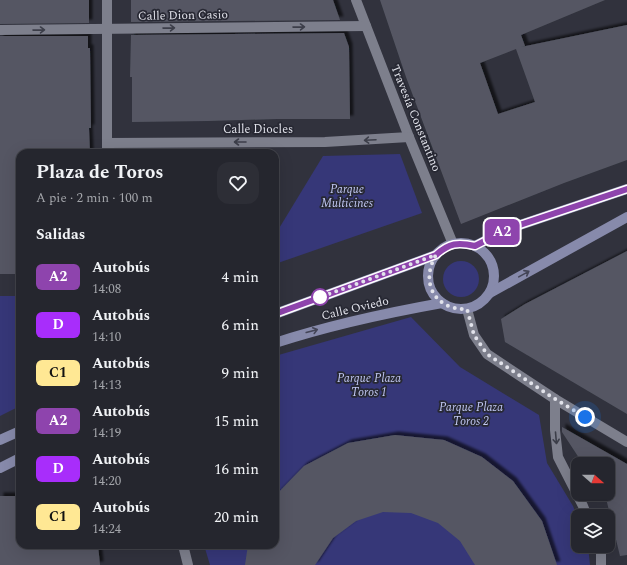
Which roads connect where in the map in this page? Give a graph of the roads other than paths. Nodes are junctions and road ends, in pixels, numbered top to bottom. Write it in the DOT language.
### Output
graph roads {
  1 [pos="107,0"];
  2 [pos="356,0"];
  3 [pos="366,26"];
  4 [pos="108,29"];
  5 [pos="0,30"];
  6 [pos="409,137"];
  7 [pos="107,148"];
  8 [pos="627,189"];
  9 [pos="627,217"];
  10 [pos="453,244"];
  11 [pos="475,246"];
  12 [pos="436,255"];
  13 [pos="490,293"];
  14 [pos="442,303"];
  15 [pos="467,309"];
  16 [pos="279,313"];
  17 [pos="279,342"];
  18 [pos="555,399"];
  19 [pos="16,433"];
  20 [pos="0,440"];
  21 [pos="627,442"];
  22 [pos="16,460"];
  23 [pos="0,468"];
  24 [pos="584,509"];
  25 [pos="184,549"];
  26 [pos="601,553"];
  27 [pos="188,565"];
  28 [pos="601,565"];
  1 -- 4 [label="street"];
  2 -- 3 [label="street, Travesía Constantino"];
  4 -- 3 [label="street, Calle Dion Casio, one-way"];
  3 -- 6 [label="street, Travesía Constantino"];
  5 -- 4 [label="street, Calle Dion Casio, one-way"];
  4 -- 7 [label="street"];
  6 -- 7 [label="street, Calle Diocles, one-way"];
  6 -- 10 [label="street, Travesía Constantino"];
  8 -- 11 [label="main road"];
  13 -- 9 [label="main road, one-way"];
  10 -- 11 [label="main road"];
  10 -- 12 [label="main road"];
  11 -- 13 [label="main road"];
  12 -- 14 [label="main road"];
  12 -- 16 [label="main road, Calle Oviedo"];
  13 -- 15 [label="main road"];
  14 -- 15 [label="main road"];
  17 -- 14 [label="main road, Calle Oviedo, one-way"];
  15 -- 18 [label="street"];
  18 -- 21 [label="street"];
  18 -- 24 [label="street, one-way"];
  19 -- 20 [label="main road"];
  22 -- 23 [label="main road"];
  25 -- 27 [label="street"];
  26 -- 28 [label="street"];
}
